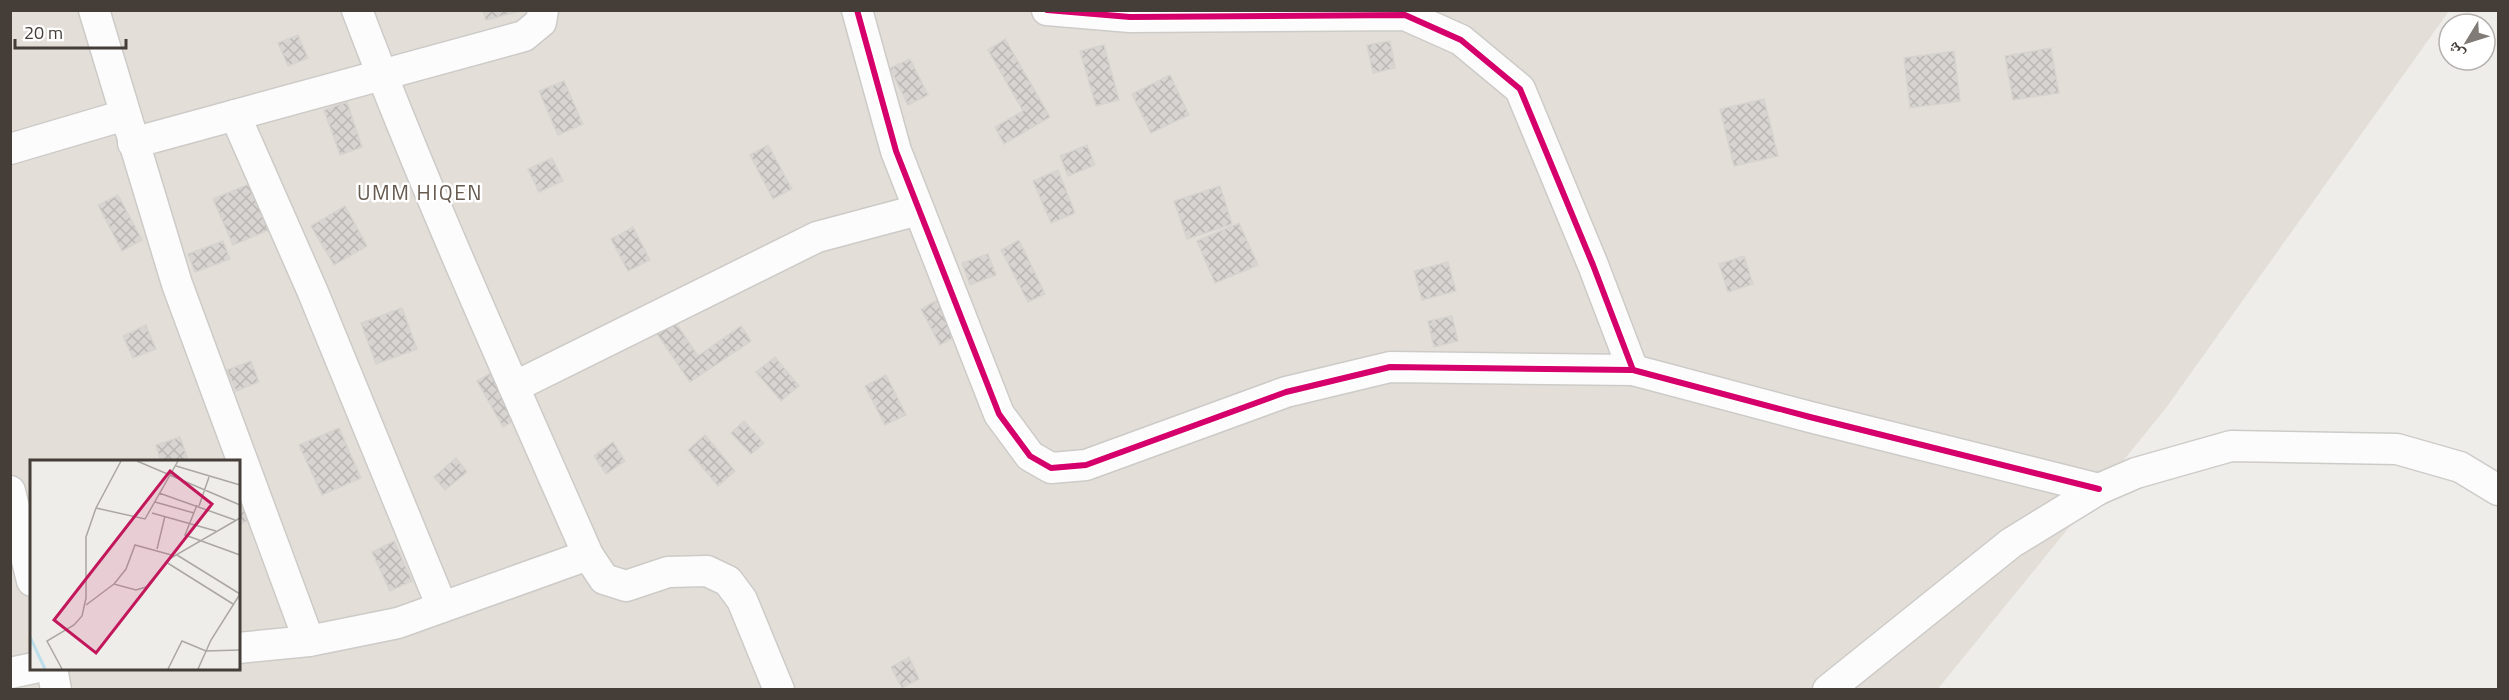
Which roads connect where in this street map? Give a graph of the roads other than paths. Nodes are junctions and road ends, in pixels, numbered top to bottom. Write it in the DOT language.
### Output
graph roads {
  1 [pos="94,10"];
  2 [pos="357,10"];
  3 [pos="543,10"];
  4 [pos="857,10"];
  5 [pos="1047,10"];
  6 [pos="382,76"];
  7 [pos="125,115"];
  8 [pos="236,116"];
  9 [pos="134,143"];
  10 [pos="10,149"];
  11 [pos="918,210"];
  12 [pos="1633,370"];
  13 [pos="514,387"];
  14 [pos="2099,489"];
  15 [pos="2499,490"];
  16 [pos="10,491"];
  17 [pos="588,555"];
  18 [pos="30,574"];
  19 [pos="442,607"];
  20 [pos="309,641"];
  21 [pos="240,648"];
  22 [pos="30,670"];
  23 [pos="52,670"];
  24 [pos="10,673"];
  25 [pos="57,690"];
  26 [pos="779,690"];
  27 [pos="1828,690"];
  1 -- 7 [label="street"];
  2 -- 6 [label="street"];
  3 -- 6 [label="street"];
  4 -- 11 [label="street"];
  5 -- 12 [label="street"];
  6 -- 8 [label="street"];
  6 -- 13 [label="street"];
  7 -- 9 [label="street"];
  7 -- 10 [label="street"];
  8 -- 9 [label="street"];
  8 -- 19 [label="street"];
  9 -- 20 [label="street"];
  11 -- 12 [label="street"];
  11 -- 13 [label="street"];
  12 -- 14 [label="street"];
  13 -- 17 [label="street"];
  14 -- 15 [label="street"];
  14 -- 27 [label="street"];
  16 -- 18 [label="street"];
  17 -- 19 [label="street"];
  17 -- 26 [label="street"];
  19 -- 20 [label="street"];
  20 -- 21 [label="street"];
  22 -- 24 [label="street"];
  23 -- 25 [label="street"];
}
